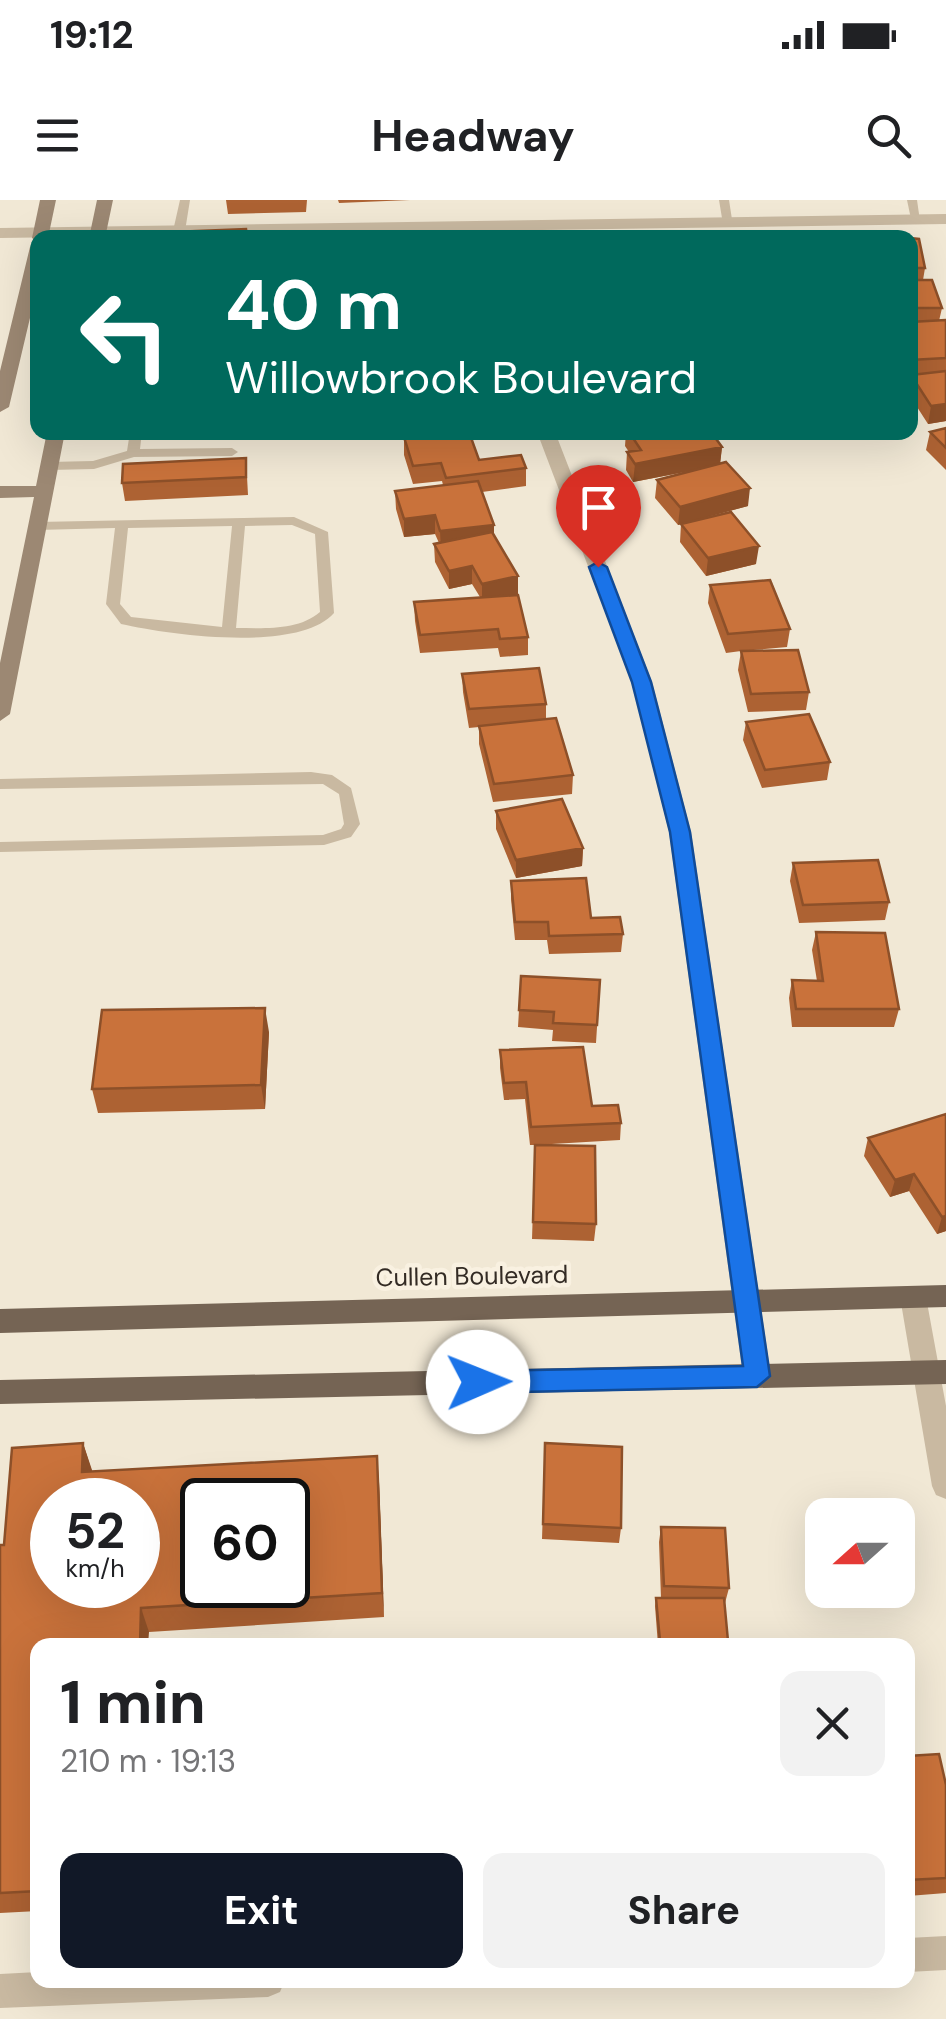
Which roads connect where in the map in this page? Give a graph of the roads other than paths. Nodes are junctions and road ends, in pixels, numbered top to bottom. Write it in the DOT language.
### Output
graph roads {
  1 [pos="48,200"];
  2 [pos="105,200"];
  3 [pos="185,200"];
  4 [pos="724,200"];
  5 [pos="912,200"];
  6 [pos="946,219"];
  7 [pos="916,220"];
  8 [pos="729,224"];
  9 [pos="41,230"];
  10 [pos="98,230"];
  11 [pos="180,230"];
  12 [pos="579,230"];
  13 [pos="0,233"];
  14 [pos="30,238"];
  15 [pos="30,276"];
  16 [pos="1,394"];
  17 [pos="54,440"];
  18 [pos="135,440"];
  19 [pos="549,440"];
  20 [pos="232,452"];
  21 [pos="133,453"];
  22 [pos="49,466"];
  23 [pos="44,491"];
  24 [pos="0,492"];
  25 [pos="239,522"];
  26 [pos="122,524"];
  27 [pos="37,526"];
  28 [pos="229,631"];
  29 [pos="0,714"];
  30 [pos="0,784"];
  31 [pos="0,847"];
  32 [pos="946,1296"];
  33 [pos="913,1297"];
  34 [pos="748,1299"];
  35 [pos="0,1321"];
  36 [pos="936,1372"];
  37 [pos="757,1376"];
  38 [pos="0,1392"];
  39 [pos="946,1486"];
  40 [pos="946,1953"];
  41 [pos="915,1955"];
  42 [pos="54,1988"];
  43 [pos="0,1990"];
  1 -- 9 [label="main road"];
  2 -- 10 [label="main road"];
  3 -- 11 [label="lane"];
  4 -- 8 [label="lane"];
  5 -- 7 [label="lane"];
  6 -- 7 [label="street"];
  7 -- 8 [label="street"];
  8 -- 12 [label="street"];
  13 -- 14 [label="street"];
  15 -- 16 [label="main road"];
  17 -- 22 [label="main road"];
  18 -- 21 [label="lane"];
  19 -- 34 [label="street"];
  20 -- 21 [label="lane"];
  21 -- 22 [label="lane"];
  22 -- 23 [label="main road"];
  23 -- 24 [label="main road"];
  23 -- 27 [label="main road"];
  25 -- 26 [label="lane"];
  25 -- 28 [label="lane"];
  25 -- 28 [label="lane"];
  26 -- 27 [label="lane"];
  26 -- 28 [label="lane"];
  27 -- 29 [label="main road"];
  30 -- 31 [label="lane"];
  32 -- 33 [label="main road, Cullen Boulevard"];
  33 -- 34 [label="main road, Cullen Boulevard"];
  33 -- 36 [label="street"];
  34 -- 35 [label="main road, Cullen Boulevard"];
  34 -- 37 [label="street"];
  36 -- 37 [label="main road"];
  36 -- 39 [label="street"];
  37 -- 38 [label="main road"];
  40 -- 41 [label="street"];
  42 -- 43 [label="street"];
}
